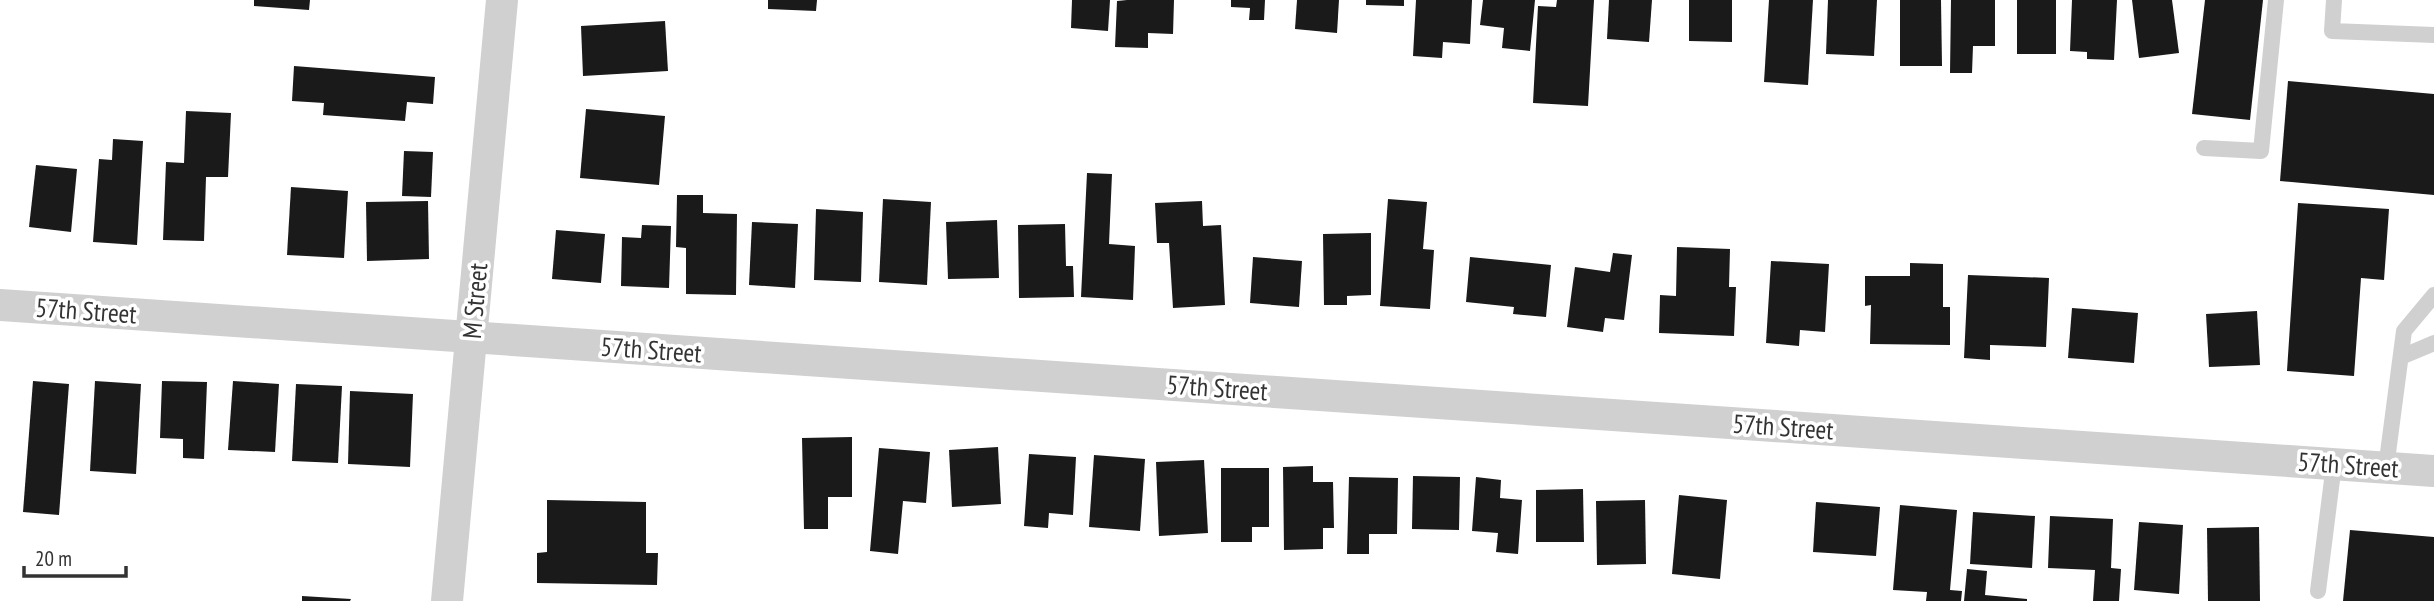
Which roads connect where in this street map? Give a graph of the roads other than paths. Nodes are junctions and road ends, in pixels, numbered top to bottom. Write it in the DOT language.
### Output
graph roads {
  1 [pos="502,0"];
  2 [pos="2276,0"];
  3 [pos="2334,0"];
  4 [pos="2434,36"];
  5 [pos="2203,148"];
  6 [pos="2434,295"];
  7 [pos="0,305"];
  8 [pos="471,337"];
  9 [pos="2434,343"];
  10 [pos="2401,357"];
  11 [pos="2334,464"];
  12 [pos="2386,468"];
  13 [pos="2434,471"];
  14 [pos="2318,591"];
  15 [pos="447,601"];
  1 -- 8 [label="street, M Street"];
  2 -- 5 [label="lane"];
  3 -- 4 [label="lane"];
  6 -- 10 [label="lane"];
  7 -- 8 [label="street, 57th Street"];
  8 -- 11 [label="street, 57th Street"];
  8 -- 15 [label="street, M Street"];
  9 -- 10 [label="lane"];
  10 -- 12 [label="lane"];
  11 -- 12 [label="street, 57th Street"];
  11 -- 14 [label="lane"];
  12 -- 13 [label="street, 57th Street"];
}
